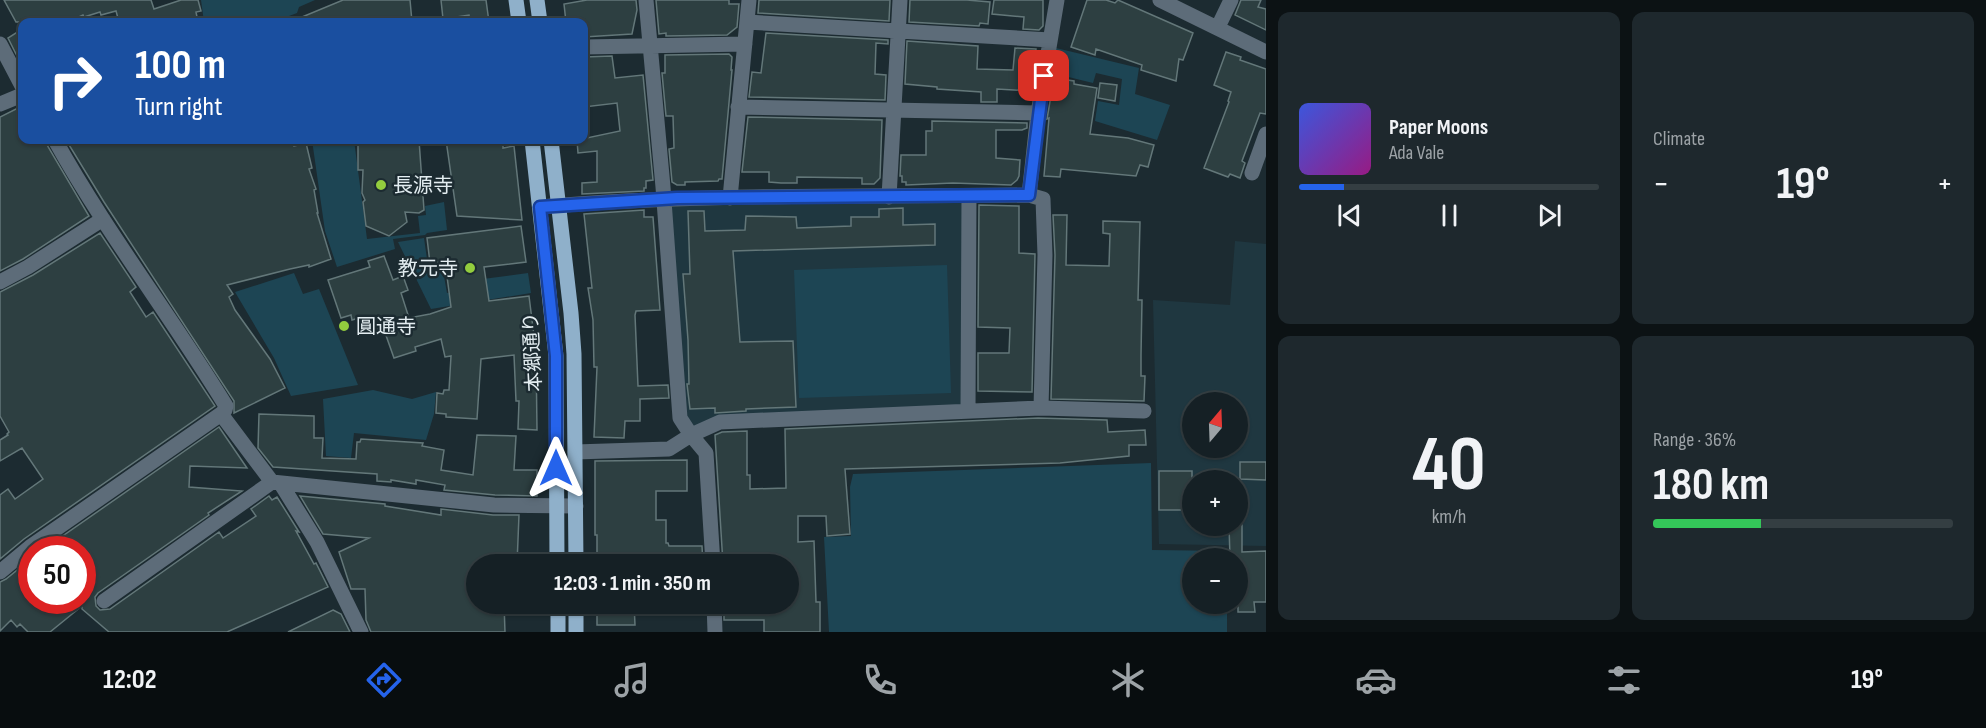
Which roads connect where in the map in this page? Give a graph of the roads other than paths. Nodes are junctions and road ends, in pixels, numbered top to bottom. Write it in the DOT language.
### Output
graph roads {
  1 [pos="516,0"];
  2 [pos="537,0"];
  3 [pos="646,0"];
  4 [pos="749,0"];
  5 [pos="900,0"];
  6 [pos="1057,0"];
  7 [pos="1160,0"];
  8 [pos="1231,0"];
  9 [pos="518,18"];
  10 [pos="539,18"];
  11 [pos="747,22"];
  12 [pos="1218,27"];
  13 [pos="898,31"];
  14 [pos="1050,40"];
  15 [pos="0,44"];
  16 [pos="744,44"];
  17 [pos="650,45"];
  18 [pos="588,47"];
  19 [pos="1266,52"];
  20 [pos="18,78"];
  21 [pos="18,96"];
  22 [pos="0,104"];
  23 [pos="738,107"];
  24 [pos="894,110"];
  25 [pos="1038,113"];
  26 [pos="1266,134"];
  27 [pos="57,144"];
  28 [pos="532,144"];
  29 [pos="551,144"];
  30 [pos="1252,172"];
  31 [pos="1029,195"];
  32 [pos="969,196"];
  33 [pos="889,197"];
  34 [pos="730,198"];
  35 [pos="664,199"];
  36 [pos="559,205"];
  37 [pos="540,207"];
  38 [pos="103,219"];
  39 [pos="0,282"];
  40 [pos="1041,408"];
  41 [pos="968,411"];
  42 [pos="1144,411"];
  43 [pos="221,414"];
  44 [pos="691,435"];
  45 [pos="575,452"];
  46 [pos="276,483"];
  47 [pos="556,506"];
  48 [pos="576,506"];
  49 [pos="557,554"];
  50 [pos="576,554"];
  51 [pos="711,554"];
  52 [pos="0,572"];
  53 [pos="104,601"];
  54 [pos="558,614"];
  55 [pos="576,614"];
  56 [pos="715,614"];
  57 [pos="361,632"];
  58 [pos="558,632"];
  59 [pos="576,632"];
  60 [pos="716,632"];
  1 -- 9 [label="main road"];
  2 -- 10 [label="main road"];
  3 -- 17 [label="street"];
  4 -- 11 [label="street"];
  5 -- 13 [label="street"];
  6 -- 14 [label="street"];
  7 -- 12 [label="street"];
  8 -- 12 [label="street"];
  11 -- 13 [label="street"];
  11 -- 16 [label="street"];
  12 -- 19 [label="street"];
  13 -- 14 [label="street"];
  13 -- 24 [label="street"];
  14 -- 25 [label="street"];
  15 -- 20 [label="street"];
  16 -- 17 [label="street"];
  16 -- 23 [label="street"];
  17 -- 18 [label="street"];
  17 -- 35 [label="street"];
  21 -- 22 [label="street"];
  23 -- 24 [label="street"];
  23 -- 34 [label="street"];
  24 -- 25 [label="street"];
  24 -- 33 [label="street"];
  25 -- 31 [label="street"];
  26 -- 30 [label="street"];
  27 -- 38 [label="street"];
  28 -- 37 [label="main road, 本郷通り"];
  29 -- 36 [label="main road, 本郷通り"];
  31 -- 32 [label="street"];
  31 -- 40 [label="street"];
  32 -- 33 [label="street"];
  32 -- 41 [label="street"];
  33 -- 34 [label="street"];
  34 -- 35 [label="street"];
  35 -- 36 [label="street"];
  35 -- 44 [label="street"];
  36 -- 37 [label="street"];
  36 -- 45 [label="main road, 本郷通り"];
  37 -- 47 [label="main road, 本郷通り"];
  38 -- 39 [label="street"];
  38 -- 43 [label="street"];
  40 -- 41 [label="street"];
  40 -- 42 [label="street"];
  41 -- 44 [label="street"];
  43 -- 46 [label="street"];
  43 -- 52 [label="street"];
  44 -- 45 [label="street"];
  44 -- 51 [label="street"];
  45 -- 48 [label="main road, 本郷通り"];
  46 -- 47 [label="street"];
  46 -- 53 [label="street"];
  46 -- 57 [label="street"];
  47 -- 48 [label="street"];
  47 -- 49 [label="main road, 本郷通り"];
  48 -- 50 [label="main road, 本郷通り"];
  54 -- 58 [label="main road"];
  55 -- 59 [label="main road"];
  56 -- 60 [label="street"];
}
